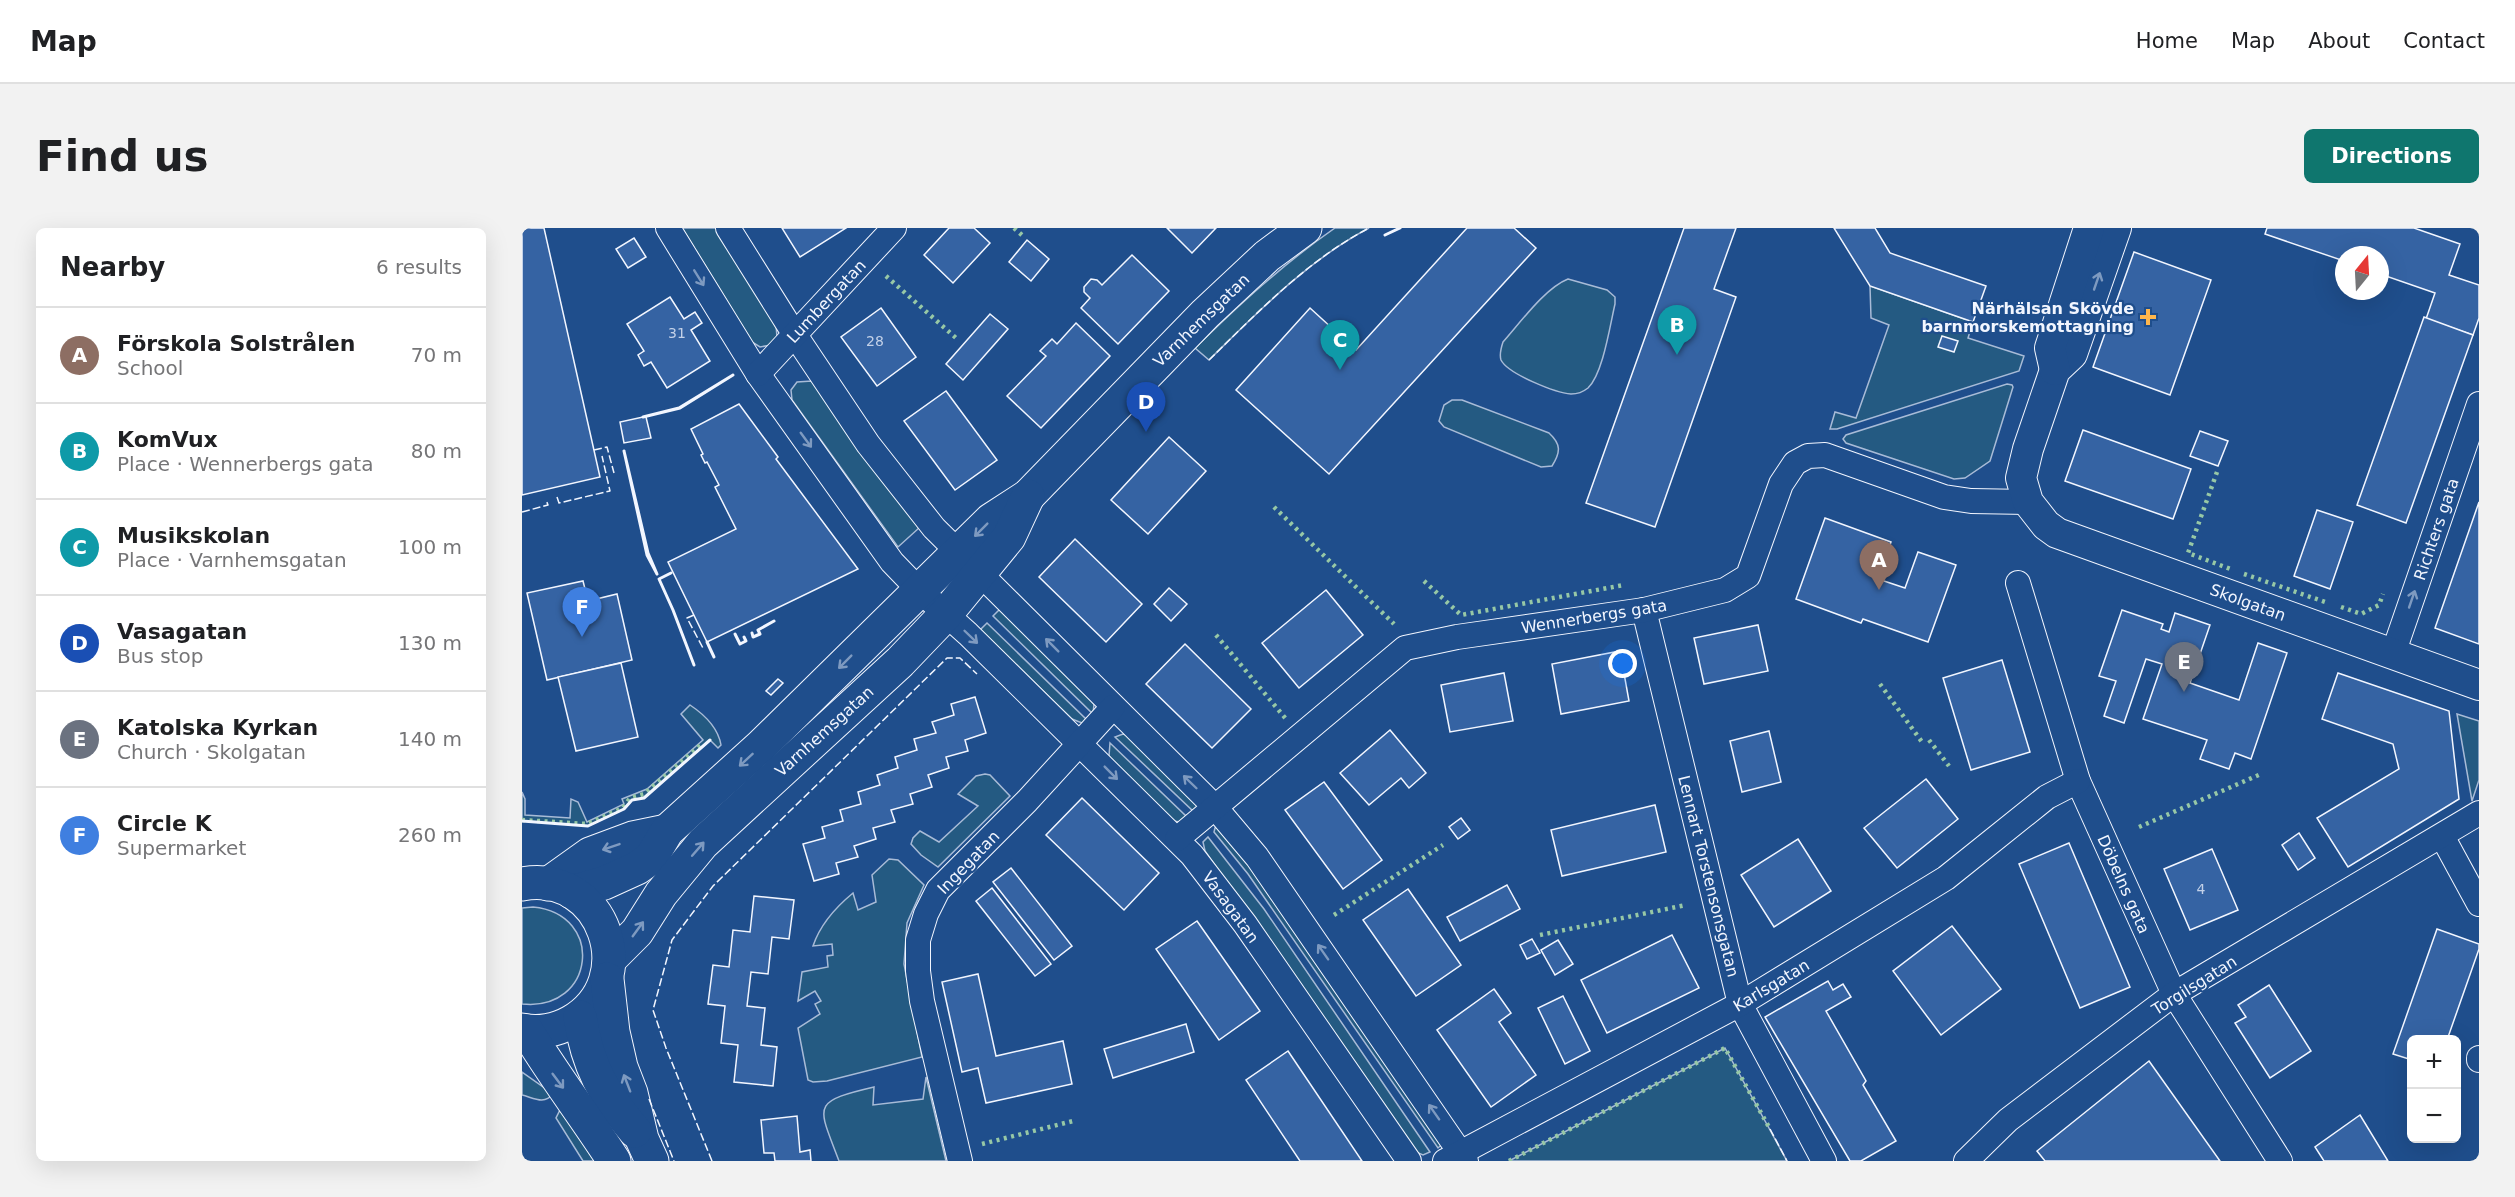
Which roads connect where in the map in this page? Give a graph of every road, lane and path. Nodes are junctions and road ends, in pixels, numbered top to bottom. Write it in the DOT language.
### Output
graph roads {
  1 [pos="668,228"];
  2 [pos="728,228"];
  3 [pos="894,228"];
  4 [pos="1305,228"];
  5 [pos="2089,228"];
  6 [pos="2116,228"];
  7 [pos="795,335"];
  8 [pos="2055,370"];
  9 [pos="758,374"];
  10 [pos="2479,404"];
  11 [pos="2028,502"];
  12 [pos="968,563"];
  13 [pos="2018,583"];
  14 [pos="919,590"];
  15 [pos="1644,610"];
  16 [pos="945,614"];
  17 [pos="2393,654"];
  18 [pos="2479,685"];
  19 [pos="1113,707"];
  20 [pos="1080,743"];
  21 [pos="2078,781"];
  22 [pos="1214,806"];
  23 [pos="2479,813"];
  24 [pos="2442,836"];
  25 [pos="1177,838"];
  26 [pos="538,884"];
  27 [pos="2479,904"];
  28 [pos="608,969"];
  29 [pos="2174,994"];
  30 [pos="1740,1004"];
  31 [pos="580,1017"];
  32 [pos="524,1031"];
  33 [pos="647,1150"];
  34 [pos="1458,1158"];
  35 [pos="614,1161"];
  36 [pos="960,1161"];
  37 [pos="1408,1161"];
  38 [pos="1824,1161"];
  39 [pos="1966,1161"];
  40 [pos="2280,1161"];
  1 -- 9 [label="street, Vasagatan, one-way"];
  2 -- 7 [label="street"];
  3 -- 7 [label="street, Lumbergatan"];
  4 -- 12 [label="main road, Varnhemsgatan"];
  5 -- 8 [label="street"];
  8 -- 6 [label="street, one-way"];
  7 -- 9 [label="street, Lumbergatan"];
  7 -- 12 [label="street"];
  8 -- 11 [label="street"];
  9 -- 14 [label="street, Vasagatan, one-way"];
  17 -- 10 [label="street, Richters gata, one-way"];
  11 -- 15 [label="street, Wennerbergs gata"];
  11 -- 17 [label="street, Skolgatan"];
  12 -- 14 [label="main road, Varnhemsgatan"];
  12 -- 16 [label="main road, Varnhemsgatan"];
  19 -- 12 [label="street, one-way"];
  13 -- 21 [label="street, Döbelns gata"];
  14 -- 16 [label="street, Vasagatan"];
  14 -- 26 [label="main road, Varnhemsgatan, one-way"];
  15 -- 22 [label="street, Wennerbergs gata"];
  15 -- 30 [label="street, Lennart Torstensonsgatan"];
  16 -- 20 [label="street, Vasagatan, one-way"];
  28 -- 16 [label="main road, Varnhemsgatan, one-way"];
  17 -- 18 [label="street, Skolgatan"];
  19 -- 20 [label="street, Ingegatan"];
  22 -- 19 [label="street, one-way"];
  20 -- 25 [label="street, Vasagatan, one-way"];
  20 -- 36 [label="street, Ingegatan"];
  21 -- 29 [label="street, Döbelns gata"];
  21 -- 30 [label="street, Karlsgatan"];
  22 -- 25 [label="street, Wennerbergs gata"];
  34 -- 22 [label="street, one-way"];
  23 -- 24 [label="street, Torgilsgatan"];
  24 -- 27 [label="street"];
  24 -- 29 [label="street, Torgilsgatan"];
  25 -- 37 [label="street, Vasagatan"];
  26 -- 28 [label="main road"];
  28 -- 31 [label="main road, Varnhemsgatan"];
  33 -- 28 [label="main road, one-way"];
  29 -- 39 [label="street, Torgilsgatan"];
  29 -- 40 [label="street, Döbelns gata"];
  30 -- 34 [label="street, Karlsgatan"];
  30 -- 38 [label="street, Lennart Torstensonsgatan"];
  31 -- 32 [label="main road"];
  31 -- 33 [label="main road"];
  32 -- 35 [label="main road, one-way"];
}
